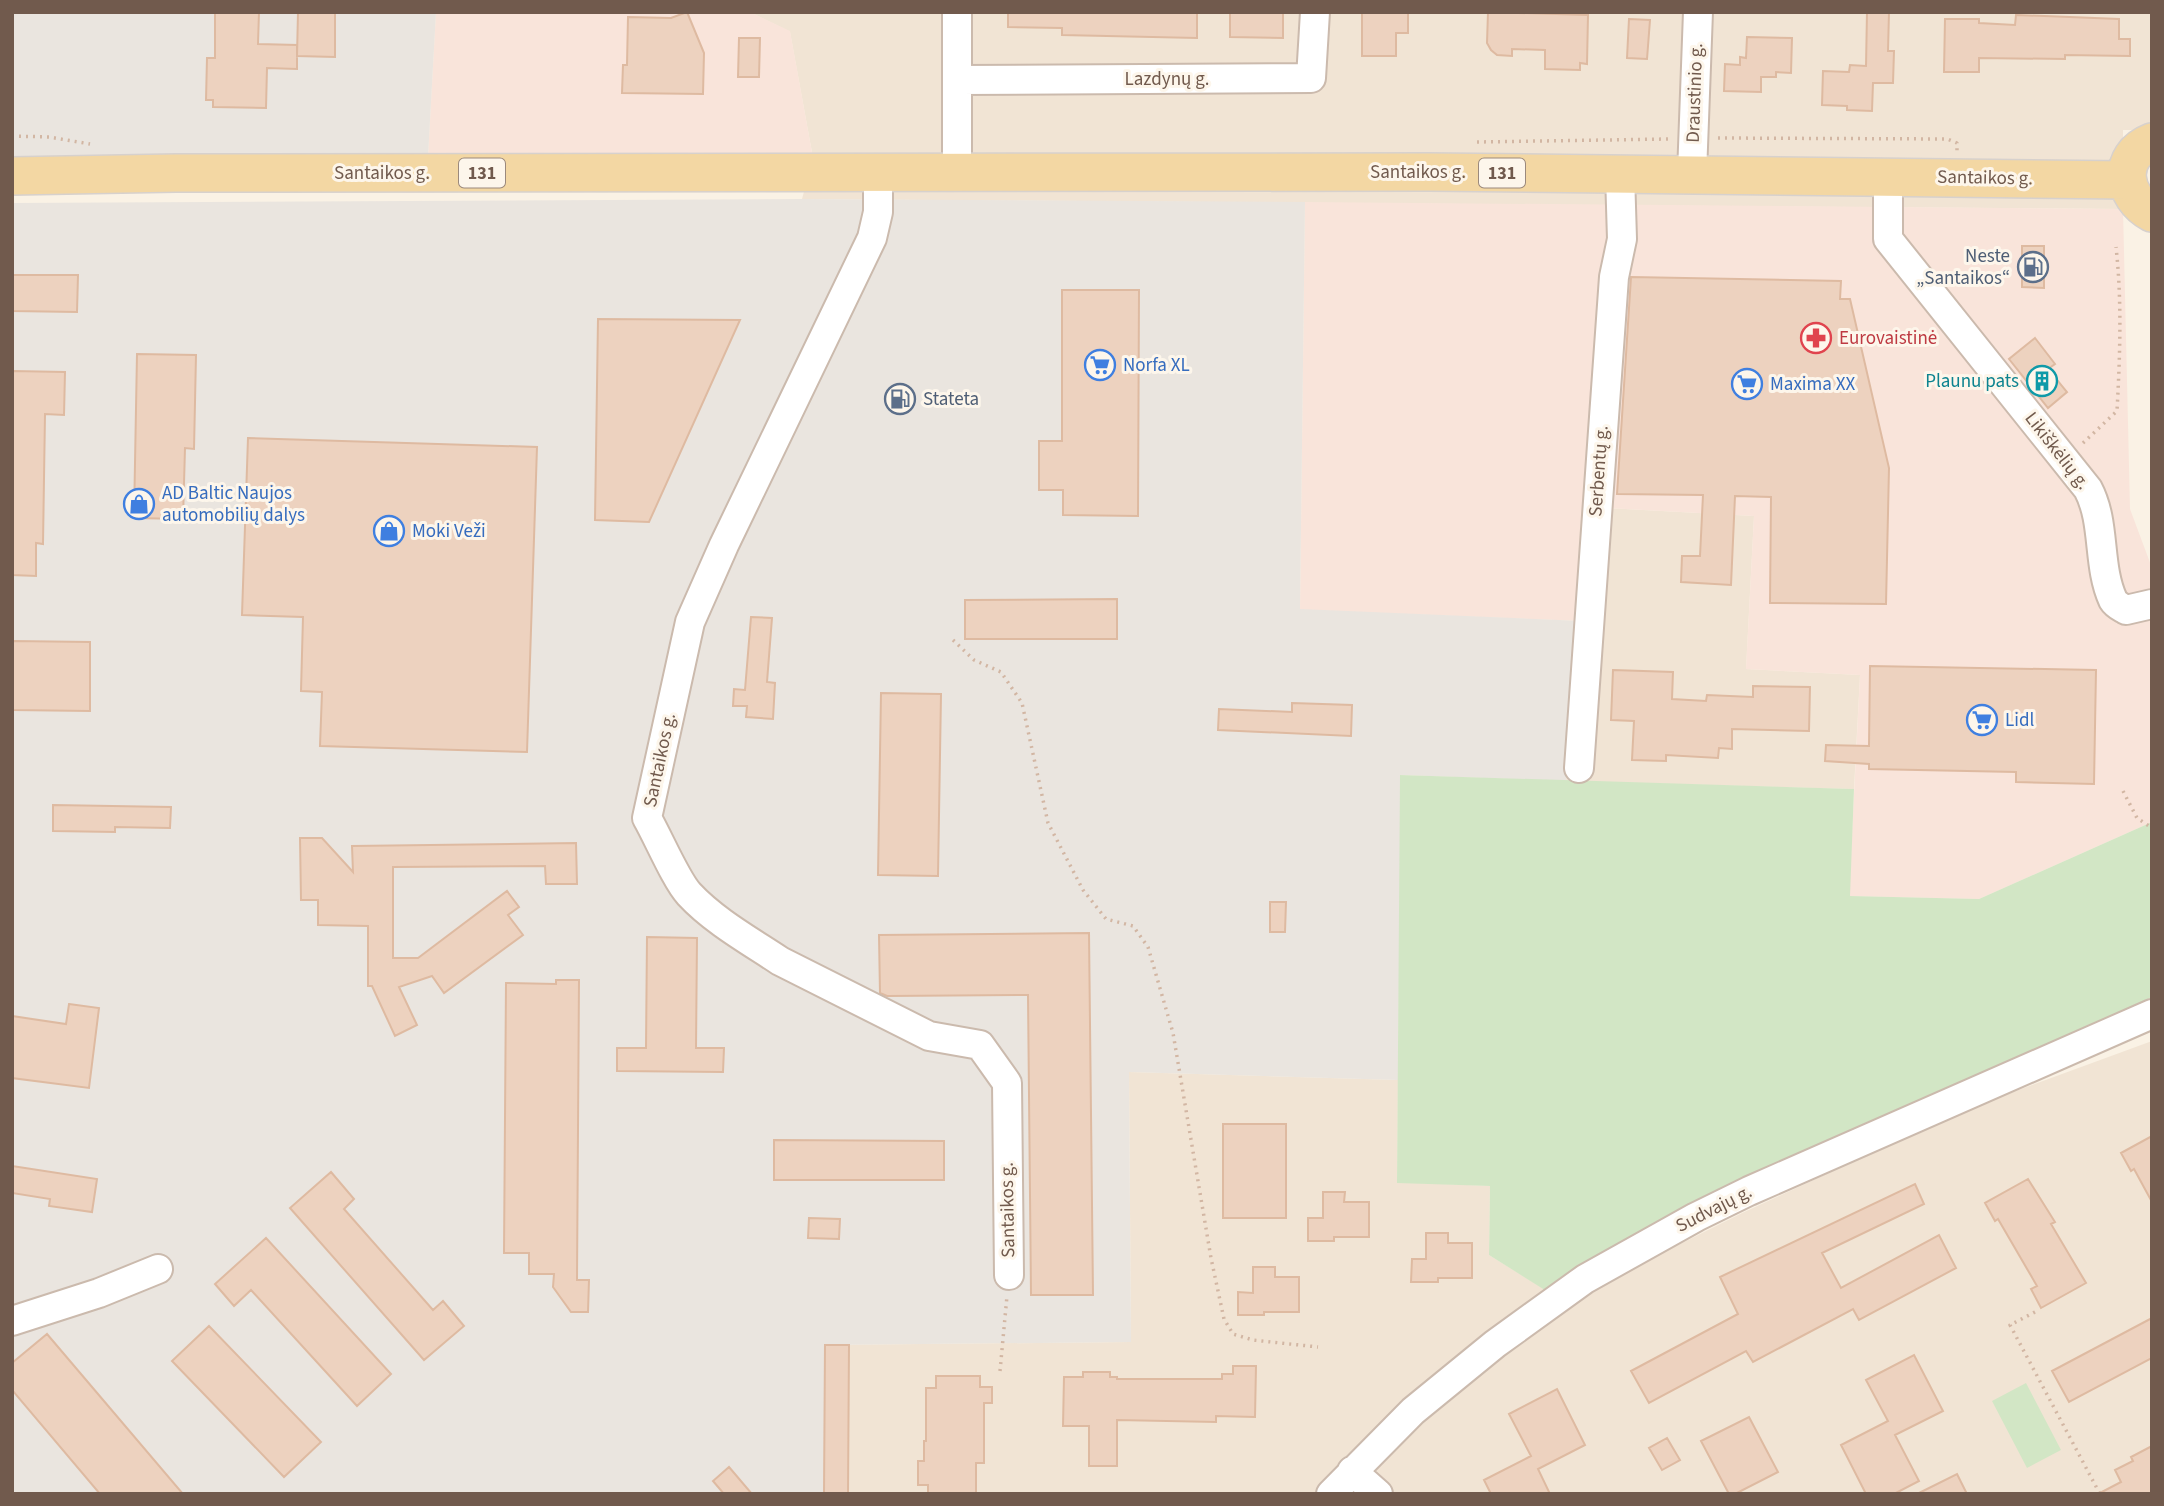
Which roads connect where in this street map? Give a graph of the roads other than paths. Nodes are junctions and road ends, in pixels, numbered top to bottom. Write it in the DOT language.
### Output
graph roads {
  1 [pos="957,12"];
  2 [pos="1315,12"];
  3 [pos="1698,12"];
  4 [pos="958,80"];
  5 [pos="2152,142"];
  6 [pos="878,173"];
  7 [pos="957,173"];
  8 [pos="1620,174"];
  9 [pos="1692,174"];
  10 [pos="12,176"];
  11 [pos="1888,177"];
  12 [pos="2127,180"];
  13 [pos="2152,213"];
  14 [pos="2152,604"];
  15 [pos="1579,768"];
  16 [pos="2152,1014"];
  17 [pos="158,1269"];
  18 [pos="1009,1275"];
  19 [pos="12,1321"];
  20 [pos="1352,1471"];
  21 [pos="1331,1494"];
  22 [pos="1378,1494"];
  1 -- 4 [label="street"];
  2 -- 4 [label="street, Lazdynų g."];
  3 -- 9 [label="street, Draustinio g."];
  4 -- 7 [label="street"];
  5 -- 12 [label="main road"];
  6 -- 7 [label="main road, Santaikos g. / 131"];
  6 -- 10 [label="main road, Santaikos g. / 131"];
  6 -- 18 [label="street, Santaikos g."];
  7 -- 8 [label="main road, Santaikos g. / 131"];
  8 -- 9 [label="main road, Santaikos g. / 131"];
  8 -- 15 [label="street, Serbentų g."];
  9 -- 11 [label="main road, Santaikos g. / 131"];
  11 -- 12 [label="main road, Santaikos g. / 131"];
  11 -- 14 [label="street, Likiškėlių g."];
  12 -- 13 [label="main road"];
  16 -- 20 [label="street, Sudvajų g."];
  17 -- 19 [label="street"];
  20 -- 21 [label="street, Sudvajų g."];
  20 -- 22 [label="street"];
}
